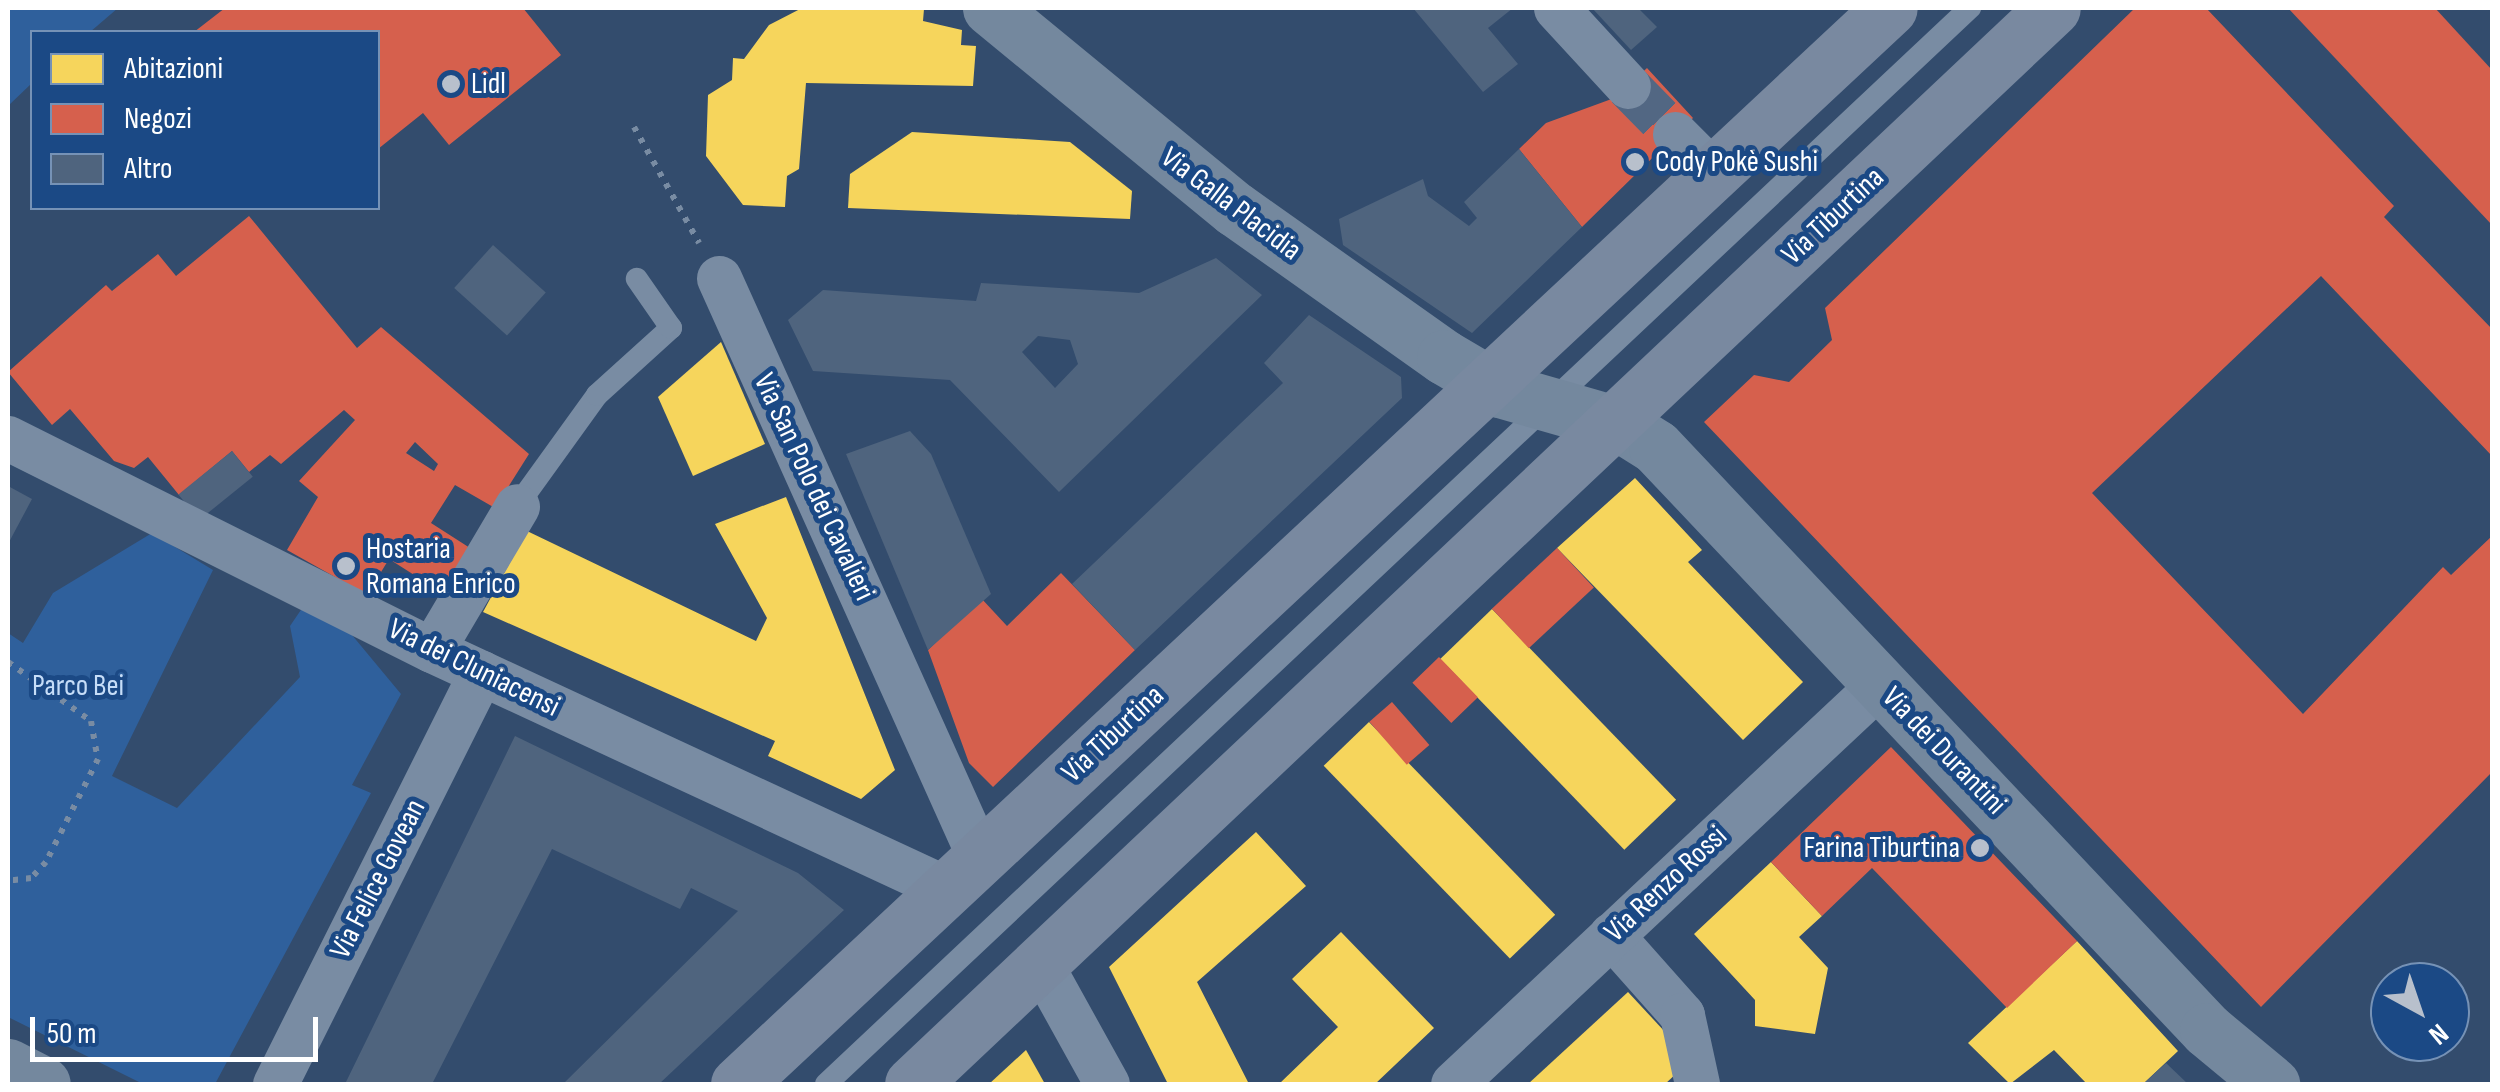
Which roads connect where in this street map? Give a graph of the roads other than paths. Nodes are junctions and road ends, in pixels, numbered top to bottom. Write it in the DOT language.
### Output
graph roads {
  1 [pos="990,8"];
  2 [pos="1556,8"];
  3 [pos="1890,8"];
  4 [pos="1970,8"];
  5 [pos="2054,8"];
  6 [pos="1628,86"];
  7 [pos="1676,134"];
  8 [pos="1714,172"];
  9 [pos="637,278"];
  10 [pos="719,278"];
  11 [pos="1486,383"];
  12 [pos="1546,406"];
  13 [pos="1613,424"];
  14 [pos="8,438"];
  15 [pos="517,506"];
  16 [pos="432,650"];
  17 [pos="480,673"];
  18 [pos="1880,684"];
  19 [pos="962,872"];
  20 [pos="1610,935"];
  21 [pos="1041,964"];
  22 [pos="8,1066"];
  23 [pos="43,1084"];
  24 [pos="275,1084"];
  25 [pos="738,1084"];
  26 [pos="826,1084"];
  27 [pos="912,1084"];
  28 [pos="1107,1084"];
  29 [pos="1453,1084"];
  30 [pos="1697,1084"];
  31 [pos="2272,1084"];
  1 -- 11 [label="street, Via Galla Placidia"];
  2 -- 6 [label="street"];
  3 -- 8 [label="main road, Via Tiburtina"];
  4 -- 12 [label="lane, Via Tiburtina"];
  5 -- 13 [label="main road, Via Tiburtina"];
  7 -- 8 [label="street"];
  8 -- 11 [label="main road, Via Tiburtina"];
  9 -- 15 [label="lane"];
  10 -- 19 [label="street, Via San Polo dei Cavalieri"];
  11 -- 12 [label="street"];
  11 -- 19 [label="main road, Via Tiburtina"];
  12 -- 13 [label="street"];
  12 -- 26 [label="lane, Via Tiburtina"];
  13 -- 18 [label="street, Via dei Durantini"];
  13 -- 21 [label="main road, Via Tiburtina"];
  14 -- 16 [label="street, Via dei Cluniacensi"];
  15 -- 16 [label="street"];
  16 -- 17 [label="street, Via dei Cluniacensi"];
  17 -- 19 [label="street, Via dei Cluniacensi"];
  17 -- 24 [label="street, Via Felice Govean"];
  18 -- 20 [label="street, Via Renzo Rossi"];
  18 -- 31 [label="street, Via dei Durantini"];
  19 -- 25 [label="main road, Via Tiburtina"];
  20 -- 29 [label="street, Via Renzo Rossi"];
  20 -- 30 [label="street"];
  21 -- 27 [label="main road, Via Tiburtina"];
  21 -- 28 [label="street"];
  22 -- 23 [label="street"];
}
